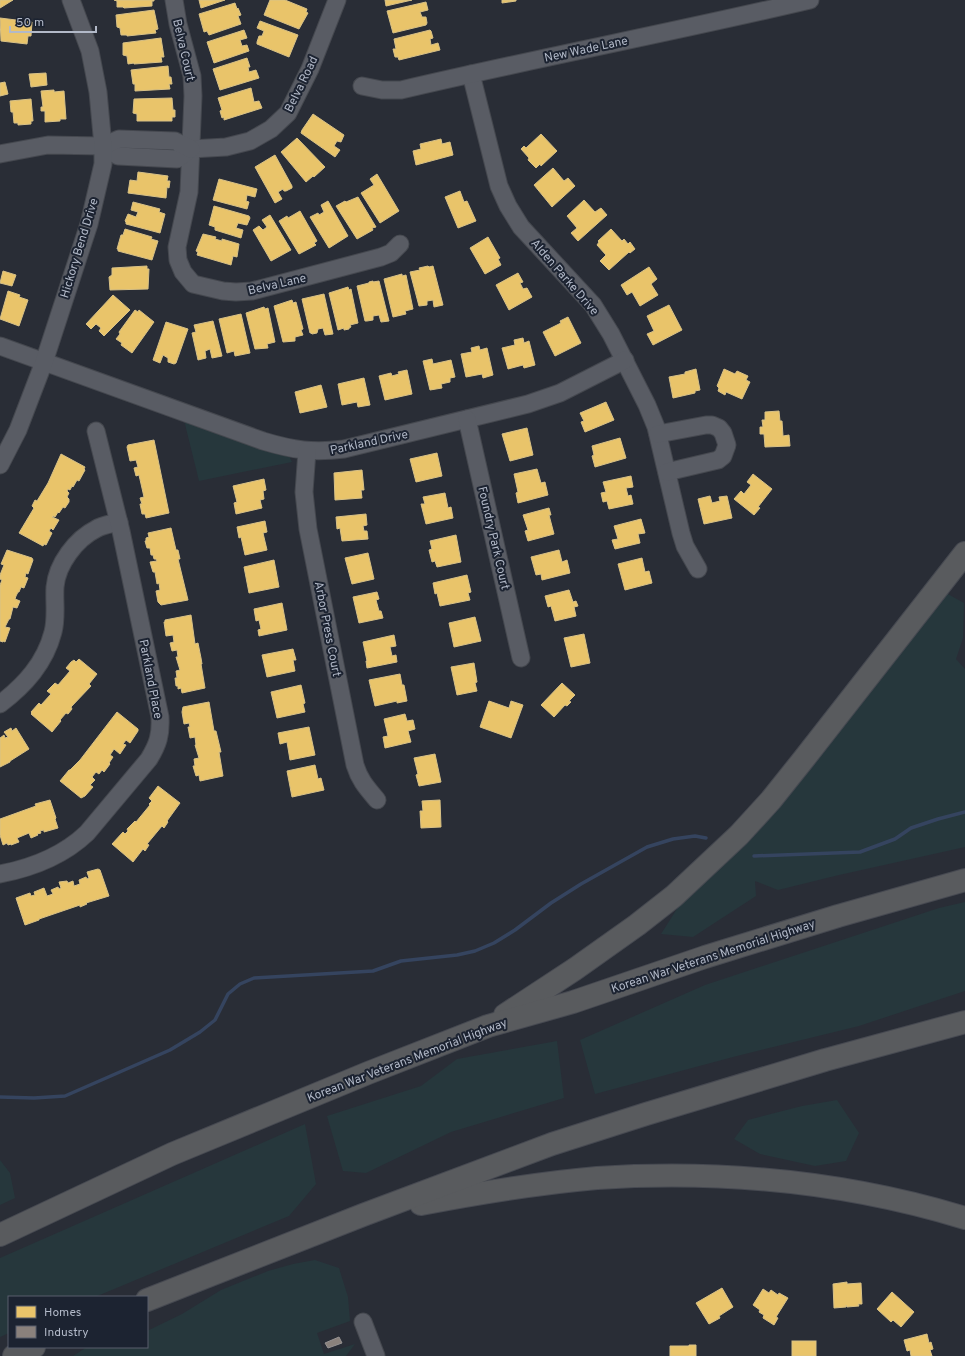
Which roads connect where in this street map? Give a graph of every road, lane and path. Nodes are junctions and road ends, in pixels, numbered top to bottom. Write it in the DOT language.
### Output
graph roads {
  1 [pos="71,0"];
  2 [pos="174,0"];
  3 [pos="337,0"];
  4 [pos="810,0"];
  5 [pos="471,74"];
  6 [pos="362,86"];
  7 [pos="103,146"];
  8 [pos="191,149"];
  9 [pos="0,154"];
  10 [pos="400,244"];
  11 [pos="0,346"];
  12 [pos="625,360"];
  13 [pos="44,362"];
  14 [pos="467,419"];
  15 [pos="96,431"];
  16 [pos="658,434"];
  17 [pos="307,451"];
  18 [pos="0,466"];
  19 [pos="667,472"];
  20 [pos="119,522"];
  21 [pos="965,553"];
  22 [pos="698,569"];
  23 [pos="521,658"];
  24 [pos="0,704"];
  25 [pos="378,800"];
  26 [pos="0,874"];
  27 [pos="965,880"];
  28 [pos="965,1022"];
  29 [pos="488,1026"];
  30 [pos="362,1215"];
  31 [pos="965,1218"];
  32 [pos="0,1235"];
  33 [pos="148,1300"];
  34 [pos="363,1322"];
  35 [pos="32,1348"];
  36 [pos="14,1356"];
  37 [pos="376,1356"];
  1 -- 7 [label="street, Hickory Bend Drive"];
  2 -- 8 [label="street, Belva Court"];
  3 -- 8 [label="street, Belva Road"];
  4 -- 5 [label="street, New Wade Lane"];
  5 -- 6 [label="street, New Wade Lane"];
  5 -- 12 [label="street, Alden Parke Drive"];
  7 -- 8 [label="street"];
  7 -- 9 [label="street"];
  7 -- 13 [label="street, Hickory Bend Drive"];
  8 -- 10 [label="street, Belva Lane"];
  11 -- 13 [label="street, Parkland Drive"];
  12 -- 14 [label="street, Parkland Drive"];
  12 -- 16 [label="street, Alden Parke Drive"];
  13 -- 17 [label="street, Parkland Drive"];
  13 -- 18 [label="street, Hickory Bend Drive"];
  14 -- 17 [label="street, Parkland Drive"];
  14 -- 23 [label="street, Foundry Park Court"];
  15 -- 20 [label="street, Parkland Place"];
  16 -- 19 [label="street, Alden Parke Drive"];
  16 -- 19 [label="street"];
  17 -- 25 [label="street, Arbor Press Court"];
  19 -- 22 [label="street, Alden Parke Drive"];
  20 -- 24 [label="street"];
  20 -- 26 [label="street, Parkland Place"];
  21 -- 29 [label="highway"];
  27 -- 29 [label="highway, Korean War Veterans Memorial Highway"];
  28 -- 30 [label="highway"];
  29 -- 32 [label="highway, Korean War Veterans Memorial Highway"];
  30 -- 31 [label="highway"];
  30 -- 33 [label="highway"];
  34 -- 37 [label="street"];
  35 -- 36 [label="highway"];
}
